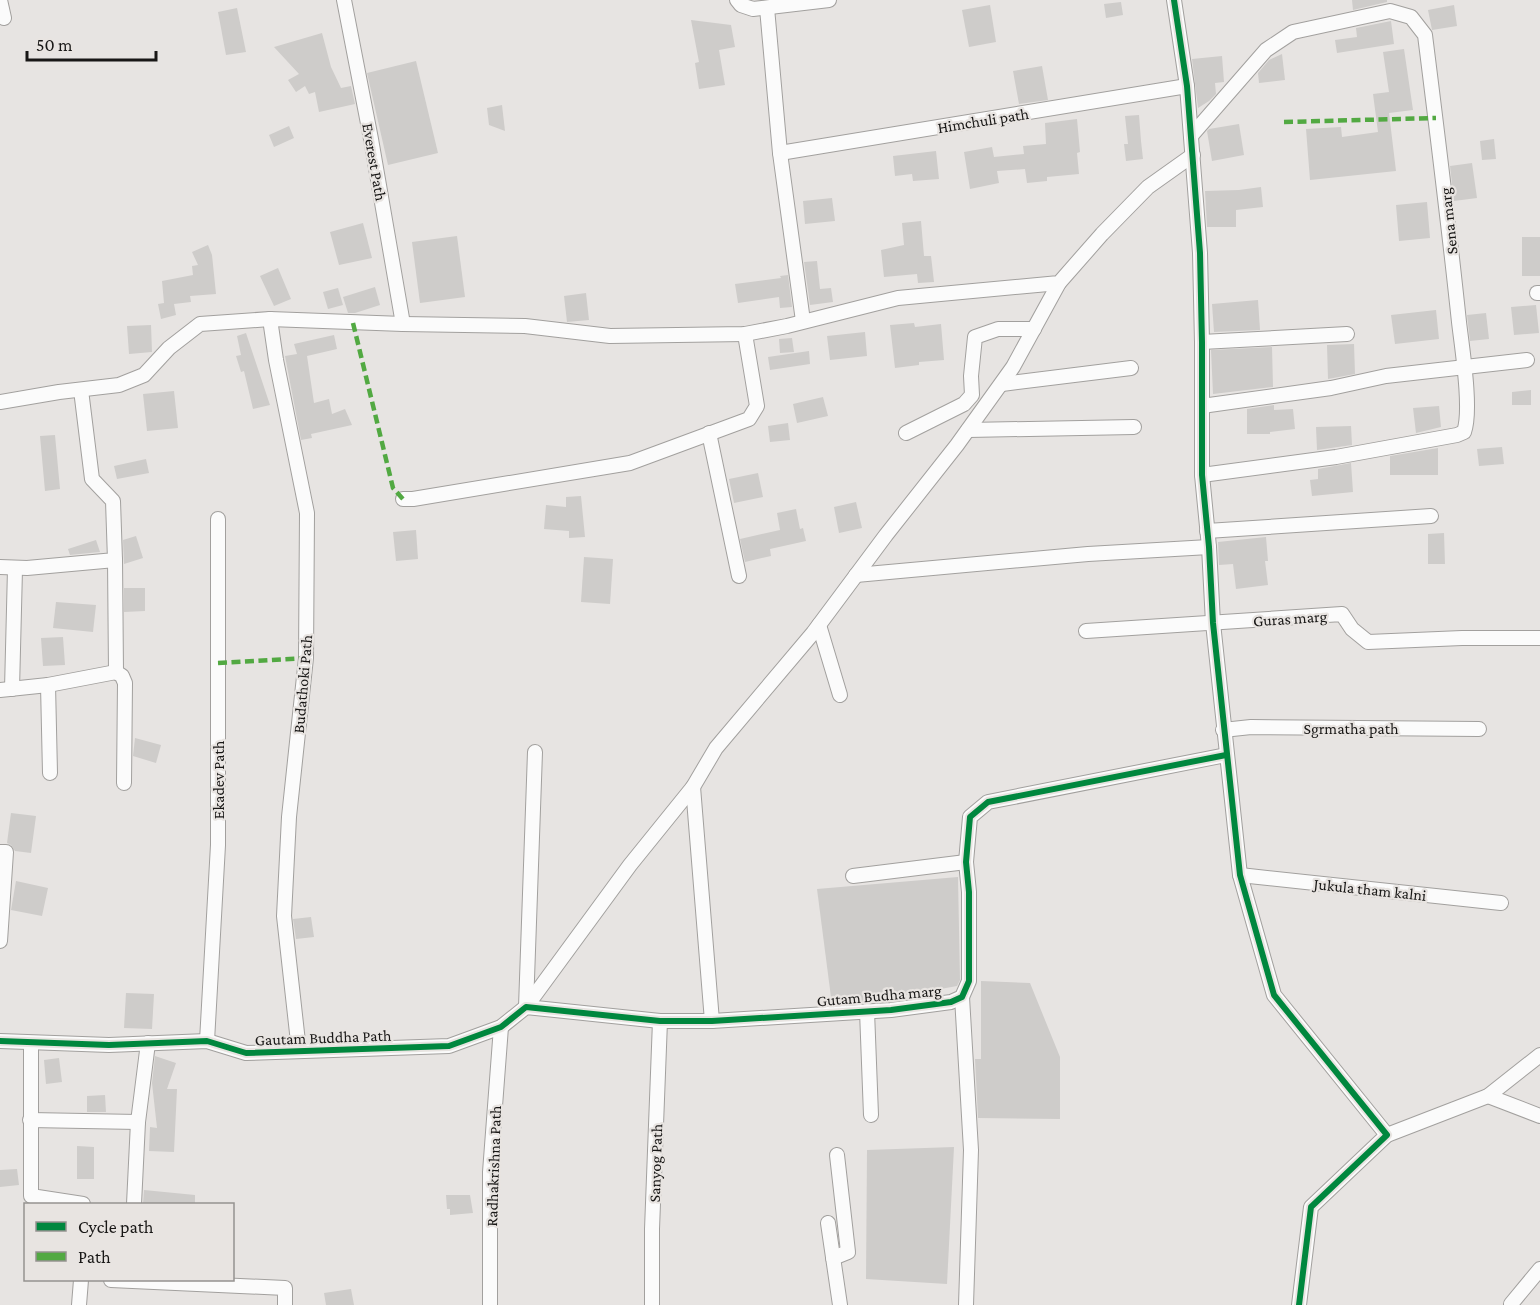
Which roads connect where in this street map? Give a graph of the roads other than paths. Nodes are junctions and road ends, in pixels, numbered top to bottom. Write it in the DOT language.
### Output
graph roads {
  1 [pos="0,0"];
  2 [pos="344,0"];
  3 [pos="737,0"];
  4 [pos="829,0"];
  5 [pos="1174,0"];
  6 [pos="767,8"];
  7 [pos="4,18"];
  8 [pos="1187,86"];
  9 [pos="1191,136"];
  10 [pos="780,153"];
  11 [pos="1193,155"];
  12 [pos="1059,283"];
  13 [pos="270,318"];
  14 [pos="803,321"];
  15 [pos="403,324"];
  16 [pos="1034,329"];
  17 [pos="745,334"];
  18 [pos="1347,334"];
  19 [pos="1202,342"];
  20 [pos="1527,360"];
  21 [pos="1131,368"];
  22 [pos="1464,369"];
  23 [pos="1002,384"];
  24 [pos="81,390"];
  25 [pos="0,402"];
  26 [pos="1202,406"];
  27 [pos="1134,427"];
  28 [pos="968,430"];
  29 [pos="709,433"];
  30 [pos="906,433"];
  31 [pos="1202,475"];
  32 [pos="403,499"];
  33 [pos="1431,516"];
  34 [pos="218,519"];
  35 [pos="1207,531"];
  36 [pos="1209,547"];
  37 [pos="115,560"];
  38 [pos="0,567"];
  39 [pos="15,569"];
  40 [pos="856,575"];
  41 [pos="739,576"];
  42 [pos="1213,623"];
  43 [pos="819,625"];
  44 [pos="1086,631"];
  45 [pos="1540,638"];
  46 [pos="116,672"];
  47 [pos="48,685"];
  48 [pos="6,689"];
  49 [pos="840,695"];
  50 [pos="1479,729"];
  51 [pos="1223,730"];
  52 [pos="536,752"];
  53 [pos="1226,754"];
  54 [pos="50,773"];
  55 [pos="124,783"];
  56 [pos="693,787"];
  57 [pos="0,852"];
  58 [pos="966,862"];
  59 [pos="1240,875"];
  60 [pos="853,876"];
  61 [pos="1501,903"];
  62 [pos="0,941"];
  63 [pos="962,997"];
  64 [pos="526,1007"];
  65 [pos="867,1011"];
  66 [pos="660,1021"];
  67 [pos="712,1021"];
  68 [pos="501,1027"];
  69 [pos="0,1041"];
  70 [pos="207,1041"];
  71 [pos="31,1043"];
  72 [pos="148,1043"];
  73 [pos="299,1051"];
  74 [pos="1540,1055"];
  75 [pos="1488,1096"];
  76 [pos="871,1115"];
  77 [pos="1540,1116"];
  78 [pos="30,1120"];
  79 [pos="138,1122"];
  80 [pos="1387,1135"];
  81 [pos="837,1155"];
  82 [pos="76,1203"];
  83 [pos="134,1203"];
  84 [pos="828,1223"];
  85 [pos="833,1258"];
  86 [pos="1540,1269"];
  87 [pos="81,1281"];
  88 [pos="133,1281"];
  89 [pos="1511,1304"];
  90 [pos="79,1305"];
  91 [pos="285,1305"];
  92 [pos="490,1305"];
  93 [pos="652,1305"];
  94 [pos="840,1305"];
  95 [pos="966,1305"];
  96 [pos="1299,1305"];
  1 -- 7 [label="street"];
  2 -- 15 [label="street, Everest Path"];
  3 -- 6 [label="street"];
  4 -- 6 [label="street"];
  5 -- 8 [label="street"];
  6 -- 10 [label="street"];
  8 -- 9 [label="street"];
  8 -- 10 [label="street, Himchuli path"];
  9 -- 11 [label="street"];
  9 -- 22 [label="street, Sena marg"];
  10 -- 14 [label="street"];
  11 -- 12 [label="street"];
  11 -- 19 [label="street"];
  12 -- 14 [label="street"];
  12 -- 16 [label="street"];
  13 -- 15 [label="street"];
  13 -- 24 [label="street"];
  13 -- 73 [label="street, Budathoki Path"];
  14 -- 17 [label="street"];
  15 -- 17 [label="street"];
  16 -- 23 [label="street"];
  16 -- 30 [label="street"];
  17 -- 29 [label="street"];
  18 -- 19 [label="street"];
  19 -- 26 [label="street"];
  20 -- 22 [label="street"];
  21 -- 23 [label="street"];
  22 -- 26 [label="street"];
  22 -- 31 [label="street, Sena marg"];
  23 -- 28 [label="street"];
  24 -- 25 [label="street"];
  24 -- 37 [label="street"];
  26 -- 31 [label="street"];
  27 -- 28 [label="street"];
  28 -- 40 [label="street"];
  29 -- 32 [label="street"];
  29 -- 41 [label="street"];
  31 -- 35 [label="street"];
  33 -- 35 [label="street"];
  34 -- 70 [label="street, Ekadev Path"];
  35 -- 36 [label="street"];
  36 -- 40 [label="street"];
  36 -- 42 [label="street"];
  37 -- 39 [label="street"];
  37 -- 46 [label="street"];
  38 -- 39 [label="street"];
  39 -- 48 [label="street"];
  40 -- 43 [label="street"];
  42 -- 44 [label="street"];
  42 -- 45 [label="street, Guras marg"];
  42 -- 51 [label="street"];
  43 -- 49 [label="street"];
  43 -- 56 [label="street"];
  46 -- 47 [label="street"];
  46 -- 55 [label="street"];
  47 -- 48 [label="street"];
  47 -- 54 [label="street"];
  50 -- 51 [label="street, Sgrmatha path"];
  51 -- 53 [label="street"];
  52 -- 64 [label="street"];
  53 -- 58 [label="street, Gutam Budha marg"];
  53 -- 59 [label="street"];
  56 -- 64 [label="street"];
  56 -- 67 [label="street"];
  57 -- 62 [label="street"];
  58 -- 60 [label="street"];
  58 -- 63 [label="street, Gutam Budha marg"];
  59 -- 61 [label="street, Jukula tham kalni"];
  59 -- 80 [label="street"];
  63 -- 65 [label="street, Gutam Budha marg"];
  63 -- 95 [label="street"];
  64 -- 66 [label="street, Gutam Budha marg"];
  64 -- 68 [label="street"];
  65 -- 67 [label="street, Gutam Budha marg"];
  65 -- 76 [label="street"];
  66 -- 67 [label="street, Gutam Budha marg"];
  66 -- 93 [label="street, Sanyog Path"];
  68 -- 73 [label="street, Gautam Buddha Path"];
  68 -- 92 [label="street, Radhakrishna Path"];
  69 -- 71 [label="street, Gautam Buddha Path"];
  70 -- 72 [label="street, Gautam Buddha Path"];
  70 -- 73 [label="street, Gautam Buddha Path"];
  71 -- 72 [label="street, Gautam Buddha Path"];
  71 -- 78 [label="street"];
  72 -- 79 [label="street"];
  74 -- 75 [label="street"];
  75 -- 77 [label="street"];
  75 -- 80 [label="street"];
  78 -- 79 [label="street"];
  78 -- 82 [label="street"];
  79 -- 83 [label="street"];
  80 -- 96 [label="street"];
  81 -- 85 [label="street"];
  84 -- 85 [label="street"];
  85 -- 94 [label="street"];
  86 -- 89 [label="street"];
  87 -- 90 [label="street"];
  88 -- 91 [label="street"];
}
